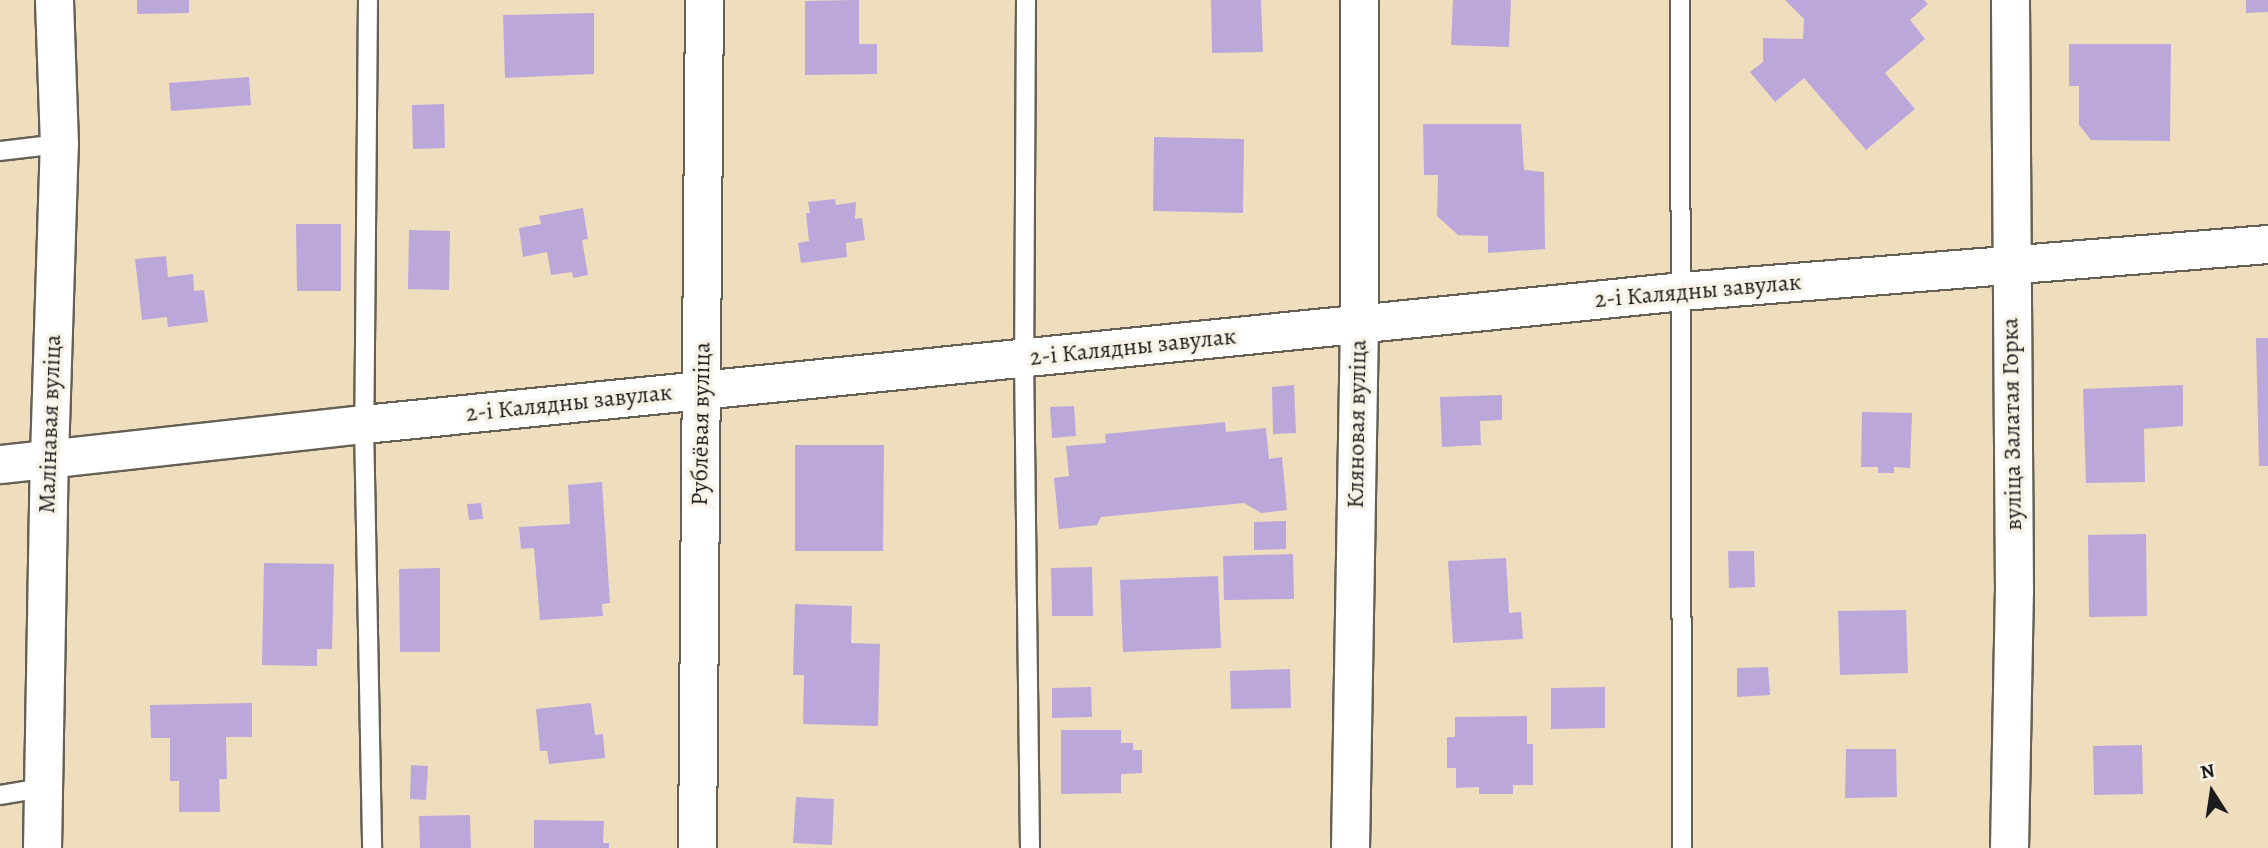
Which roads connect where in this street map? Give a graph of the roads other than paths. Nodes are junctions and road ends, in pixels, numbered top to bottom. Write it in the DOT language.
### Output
graph roads {
  1 [pos="54,0"];
  2 [pos="368,0"];
  3 [pos="704,0"];
  4 [pos="1026,0"];
  5 [pos="1359,0"];
  6 [pos="1680,0"];
  7 [pos="2010,0"];
  8 [pos="59,144"];
  9 [pos="0,150"];
  10 [pos="2268,244"];
  11 [pos="2010,265"];
  12 [pos="1682,291"];
  13 [pos="1359,323"];
  14 [pos="1024,358"];
  15 [pos="703,390"];
  16 [pos="364,424"];
  17 [pos="49,457"];
  18 [pos="0,464"];
  19 [pos="42,788"];
  20 [pos="0,795"];
  21 [pos="42,848"];
  22 [pos="372,848"];
  23 [pos="697,848"];
  24 [pos="1030,848"];
  25 [pos="1350,848"];
  26 [pos="1682,848"];
  27 [pos="2009,848"];
  1 -- 8 [label="street, Малінавая вуліца"];
  2 -- 16 [label="lane"];
  3 -- 15 [label="street, Рублёвая вуліца"];
  4 -- 14 [label="lane"];
  5 -- 13 [label="street, Кляновая вуліца"];
  6 -- 12 [label="lane"];
  7 -- 11 [label="street, вуліца Залатая Горка"];
  8 -- 9 [label="lane"];
  8 -- 17 [label="street, Малінавая вуліца"];
  10 -- 11 [label="street, 2-і Калядны завулак"];
  11 -- 12 [label="street, 2-і Калядны завулак"];
  11 -- 27 [label="street, вуліца Залатая Горка"];
  12 -- 13 [label="street, 2-і Калядны завулак"];
  12 -- 26 [label="lane"];
  13 -- 14 [label="street, 2-і Калядны завулак"];
  13 -- 25 [label="street, Кляновая вуліца"];
  14 -- 15 [label="street, 2-і Калядны завулак"];
  14 -- 24 [label="lane"];
  15 -- 16 [label="street, 2-і Калядны завулак"];
  15 -- 23 [label="street, Рублёвая вуліца"];
  16 -- 17 [label="street, 2-і Калядны завулак"];
  16 -- 22 [label="lane"];
  17 -- 18 [label="street, 2-і Калядны завулак"];
  17 -- 19 [label="street, Малінавая вуліца"];
  19 -- 20 [label="lane"];
  19 -- 21 [label="street, Малінавая вуліца"];
}
